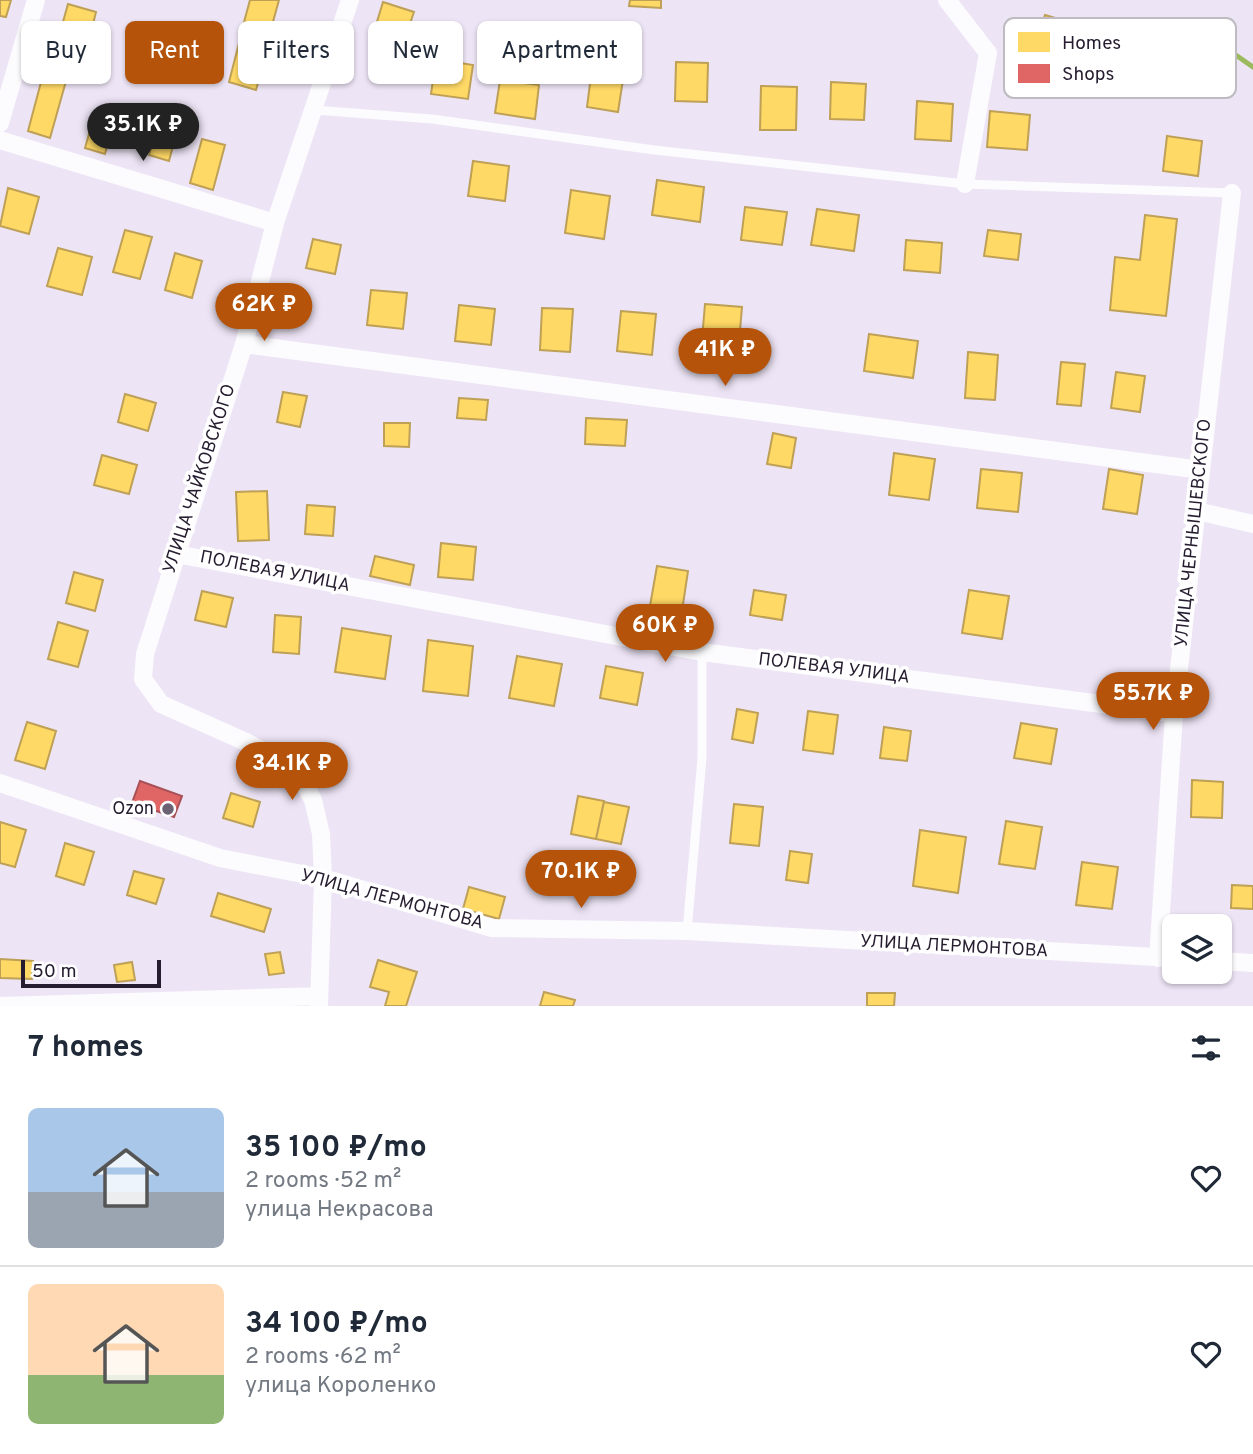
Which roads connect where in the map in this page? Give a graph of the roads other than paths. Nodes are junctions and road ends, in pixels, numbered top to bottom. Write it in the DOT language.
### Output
graph roads {
  1 [pos="36,0"];
  2 [pos="350,0"];
  3 [pos="947,0"];
  4 [pos="314,110"];
  5 [pos="0,123"];
  6 [pos="0,139"];
  7 [pos="965,184"];
  8 [pos="1232,193"];
  9 [pos="275,223"];
  10 [pos="244,344"];
  11 [pos="1201,470"];
  12 [pos="1197,511"];
  13 [pos="1253,524"];
  14 [pos="176,554"];
  15 [pos="702,652"];
  16 [pos="1168,713"];
  17 [pos="306,764"];
  18 [pos="0,783"];
  19 [pos="313,800"];
  20 [pos="323,878"];
  21 [pos="1166,914"];
  22 [pos="687,931"];
  23 [pos="1162,958"];
  24 [pos="1232,962"];
  25 [pos="1253,963"];
  26 [pos="319,1001"];
  27 [pos="0,1006"];
  1 -- 5 [label="street"];
  2 -- 4 [label="street, УЛИЦА ЧАЙКОВСКОГО"];
  3 -- 7 [label="street"];
  4 -- 7 [label="lane"];
  4 -- 9 [label="street, УЛИЦА ЧАЙКОВСКОГО"];
  6 -- 9 [label="street"];
  7 -- 8 [label="lane"];
  8 -- 11 [label="street, УЛИЦА ЧЕРНЫШЕВСКОГО"];
  9 -- 10 [label="street, УЛИЦА ЧАЙКОВСКОГО"];
  10 -- 11 [label="street"];
  10 -- 14 [label="street, УЛИЦА ЧАЙКОВСКОГО"];
  11 -- 12 [label="street, УЛИЦА ЧЕРНЫШЕВСКОГО"];
  12 -- 13 [label="street"];
  12 -- 16 [label="street, УЛИЦА ЧЕРНЫШЕВСКОГО"];
  14 -- 15 [label="street, ПОЛЕВАЯ УЛИЦА"];
  14 -- 19 [label="street, УЛИЦА ЧАЙКОВСКОГО"];
  15 -- 16 [label="street, ПОЛЕВАЯ УЛИЦА"];
  15 -- 22 [label="lane"];
  16 -- 21 [label="street, УЛИЦА ЧЕРНЫШЕВСКОГО"];
  17 -- 19 [label="lane"];
  18 -- 20 [label="street, УЛИЦА ЛЕРМОНТОВА"];
  19 -- 20 [label="street"];
  20 -- 22 [label="street, УЛИЦА ЛЕРМОНТОВА"];
  20 -- 26 [label="street"];
  22 -- 23 [label="street, УЛИЦА ЛЕРМОНТОВА"];
  24 -- 25 [label="street"];
  26 -- 27 [label="street"];
}
